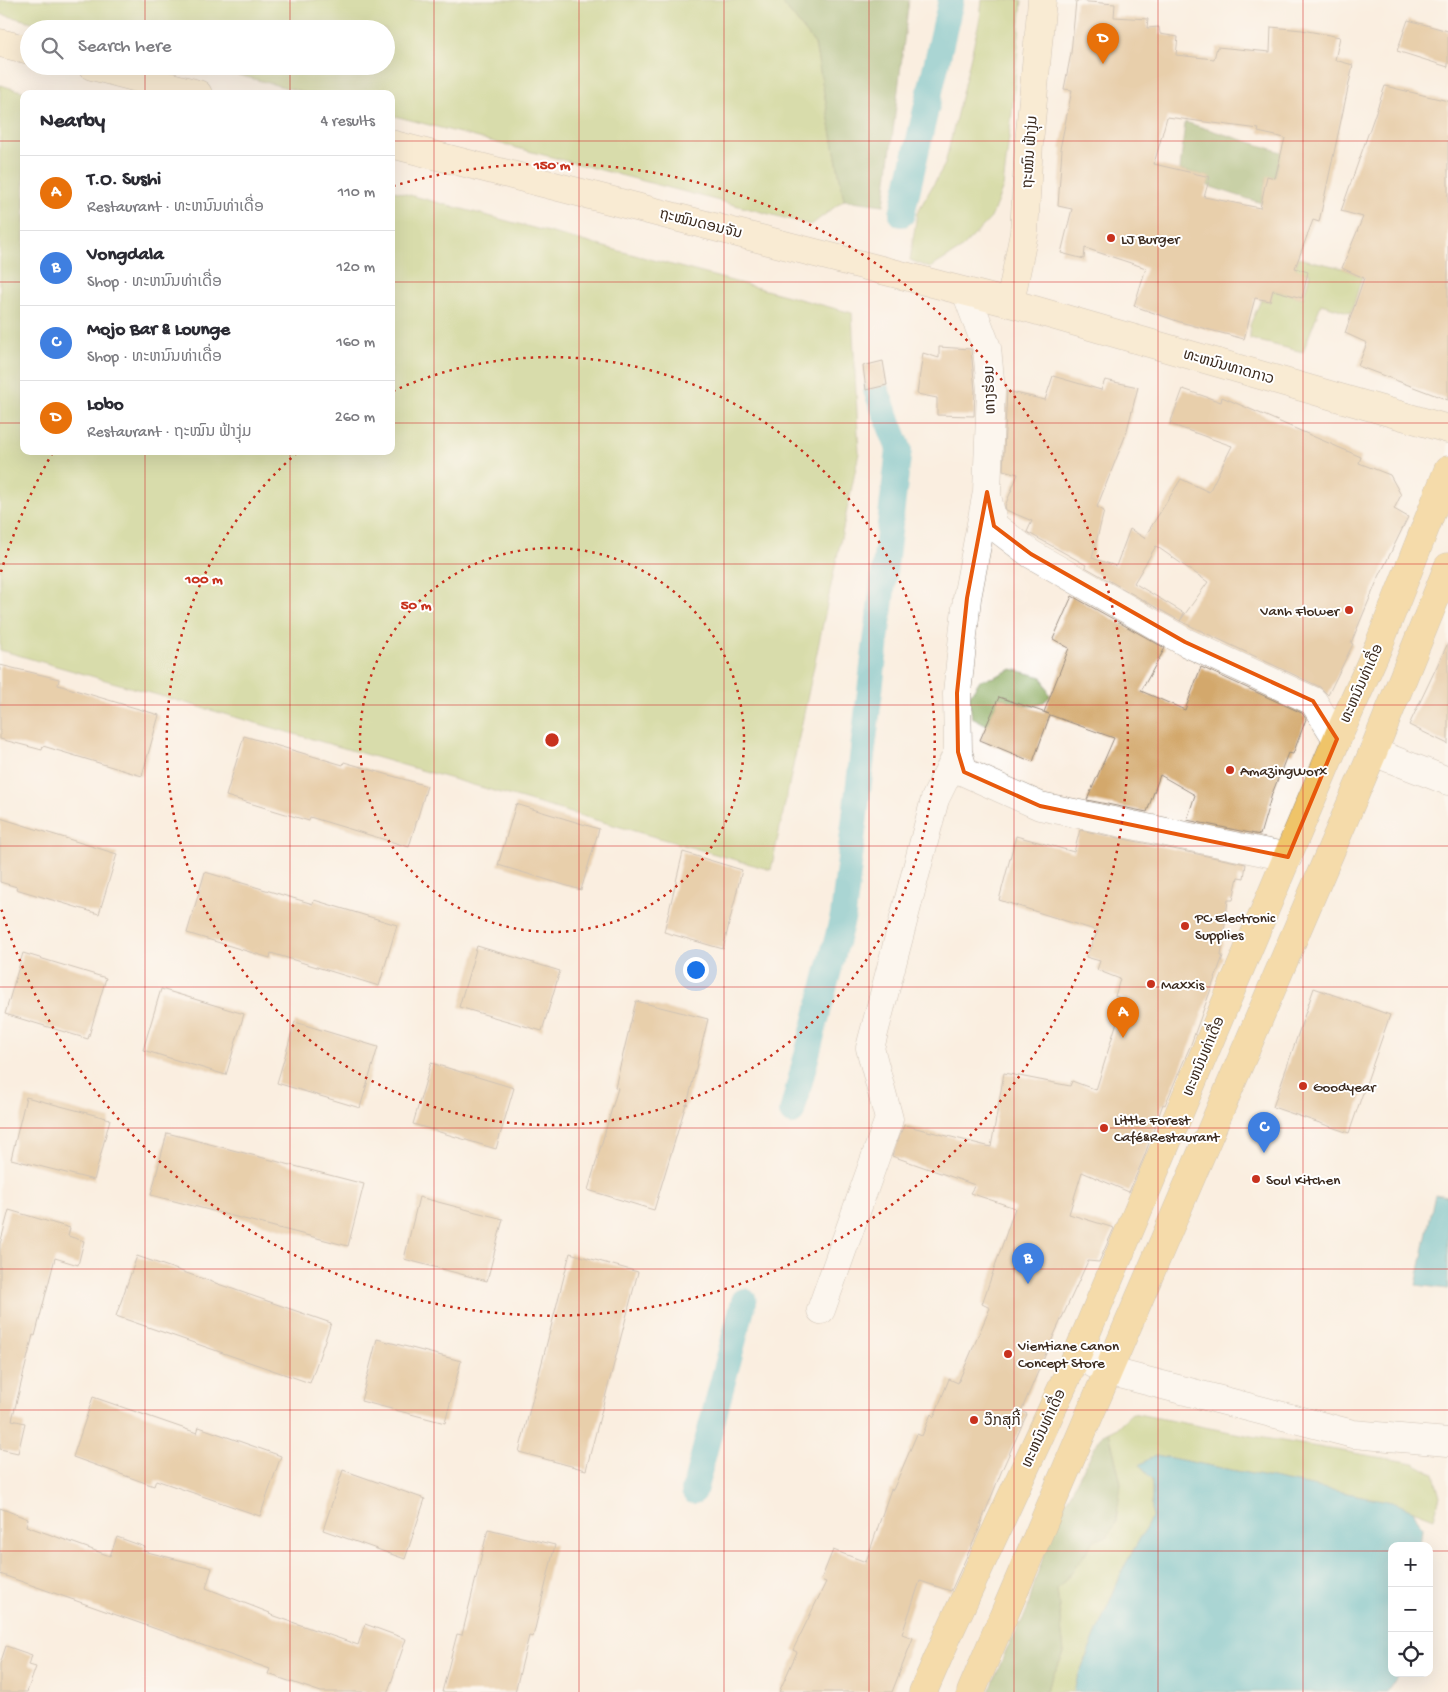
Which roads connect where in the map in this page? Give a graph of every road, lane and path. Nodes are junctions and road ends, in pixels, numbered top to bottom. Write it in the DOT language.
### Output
graph roads {
  1 [pos="1042,0"];
  2 [pos="0,43"];
  3 [pos="20,48"];
  4 [pos="126,75"];
  5 [pos="183,90"];
  6 [pos="395,145"];
  7 [pos="966,292"];
  8 [pos="1010,303"];
  9 [pos="1448,429"];
  10 [pos="1448,470"];
  11 [pos="987,492"];
  12 [pos="1448,567"];
  13 [pos="1337,739"];
  14 [pos="958,752"];
  15 [pos="1373,752"];
  16 [pos="1448,780"];
  17 [pos="1288,857"];
  18 [pos="821,1310"];
  19 [pos="1077,1355"];
  20 [pos="1108,1371"];
  21 [pos="1448,1442"];
  22 [pos="923,1692"];
  23 [pos="971,1692"];
  1 -- 8 [label="street, ຖະໝົນ ຟ້າງຸ່ມ"];
  2 -- 3 [label="street"];
  4 -- 5 [label="street"];
  6 -- 7 [label="street, ຖະໝົນດອນຈັນ"];
  7 -- 8 [label="street, ຖະໝົນດອນຈັນ"];
  7 -- 11 [label="street, ທາງຮ່ອມ"];
  8 -- 9 [label="street, ທະຫນົນທາດກາວ"];
  10 -- 13 [label="main road, ທະຫນົນທ່າເດື່ອ"];
  11 -- 13 [label="street"];
  11 -- 14 [label="street"];
  12 -- 15 [label="main road"];
  13 -- 17 [label="main road, ທະຫນົນທ່າເດື່ອ"];
  14 -- 17 [label="street"];
  14 -- 18 [label="street"];
  15 -- 16 [label="street"];
  15 -- 20 [label="main road"];
  17 -- 19 [label="main road, ທະຫນົນທ່າເດື່ອ"];
  19 -- 20 [label="street"];
  19 -- 22 [label="main road, ທະຫນົນທ່າເດື່ອ"];
  20 -- 21 [label="street"];
  20 -- 23 [label="main road"];
}
